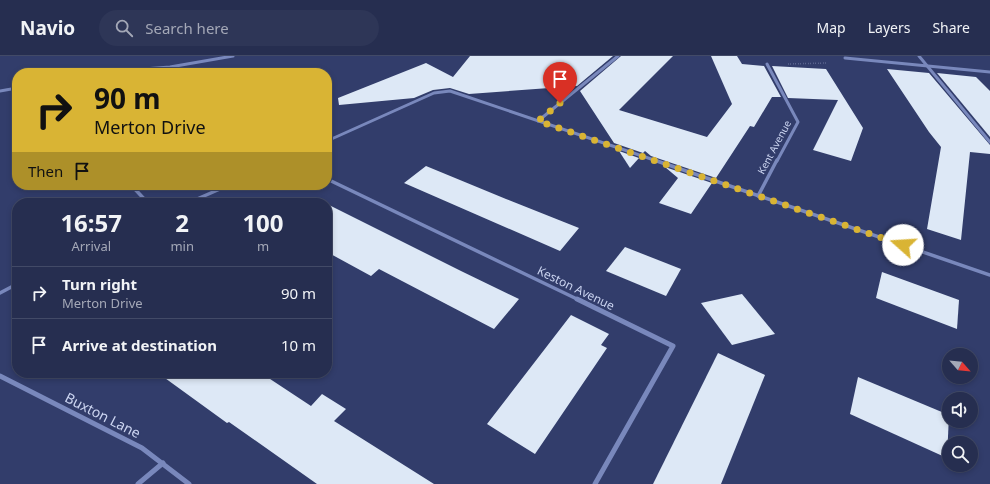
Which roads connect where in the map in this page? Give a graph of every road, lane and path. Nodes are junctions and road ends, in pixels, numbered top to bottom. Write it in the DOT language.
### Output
graph roads {
  1 [pos="232,56"];
  2 [pos="618,56"];
  3 [pos="919,56"];
  4 [pos="845,58"];
  5 [pos="767,64"];
  6 [pos="928,66"];
  7 [pos="157,68"];
  8 [pos="990,72"];
  9 [pos="12,89"];
  10 [pos="0,91"];
  11 [pos="538,121"];
  12 [pos="332,139"];
  13 [pos="990,142"];
  14 [pos="332,181"];
  15 [pos="136,190"];
  16 [pos="218,190"];
  17 [pos="758,196"];
  18 [pos="143,198"];
  19 [pos="199,198"];
  20 [pos="990,275"];
  21 [pos="12,287"];
  22 [pos="0,293"];
  23 [pos="0,376"];
  24 [pos="163,463"];
  25 [pos="138,484"];
  26 [pos="189,484"];
  27 [pos="595,484"];
  1 -- 7 [label="street"];
  2 -- 11 [label="street"];
  3 -- 6 [label="street"];
  4 -- 5 [label="path"];
  4 -- 6 [label="street"];
  5 -- 17 [label="street, Kent Avenue"];
  6 -- 8 [label="street"];
  6 -- 13 [label="street"];
  9 -- 10 [label="street"];
  11 -- 12 [label="street"];
  11 -- 17 [label="street"];
  14 -- 27 [label="street, Keston Avenue"];
  15 -- 18 [label="street"];
  16 -- 19 [label="street"];
  17 -- 20 [label="street"];
  21 -- 22 [label="street"];
  23 -- 24 [label="street, Buxton Lane"];
  24 -- 25 [label="street"];
  24 -- 26 [label="street, Buxton Lane"];
}
